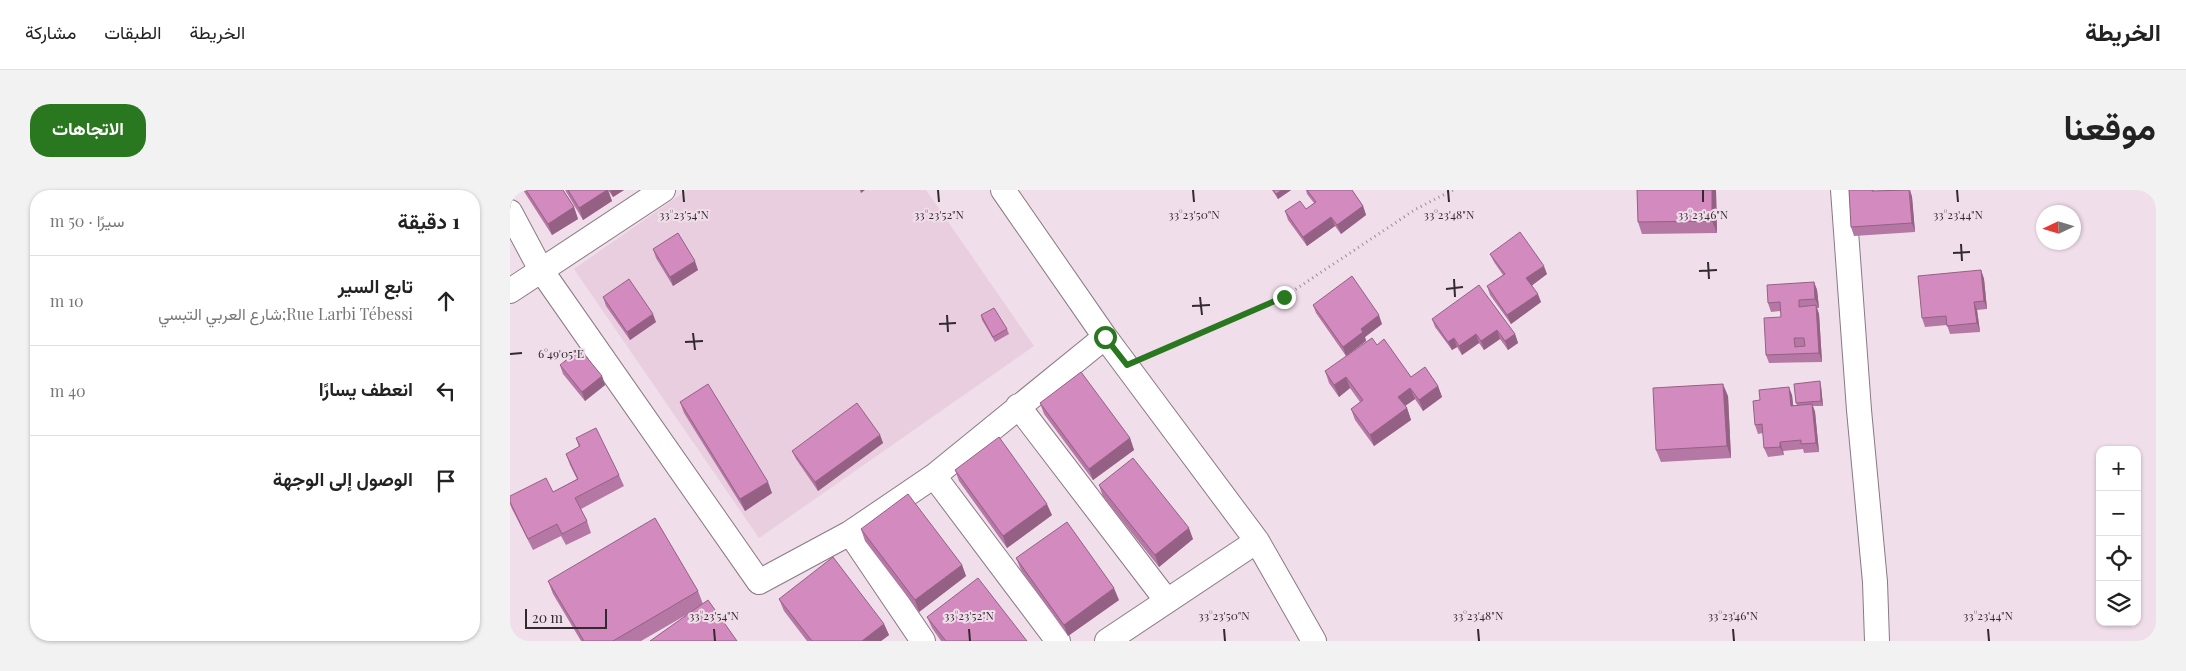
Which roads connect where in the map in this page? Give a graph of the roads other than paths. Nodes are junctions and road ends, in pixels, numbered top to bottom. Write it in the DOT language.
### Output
graph roads {
  1 [pos="663,190"];
  2 [pos="1003,190"];
  3 [pos="1843,190"];
  4 [pos="510,212"];
  5 [pos="541,270"];
  6 [pos="510,291"];
  7 [pos="1105,337"];
  8 [pos="1018,406"];
  9 [pos="934,476"];
  10 [pos="850,532"];
  11 [pos="1257,541"];
  12 [pos="1167,601"];
  13 [pos="1299,615"];
  14 [pos="923,641"];
  15 [pos="1058,641"];
  16 [pos="1107,641"];
  17 [pos="1300,641"];
  18 [pos="1314,641"];
  19 [pos="1877,641"];
  1 -- 5 [label="street"];
  2 -- 7 [label="street"];
  3 -- 19 [label="street"];
  4 -- 5 [label="street"];
  5 -- 6 [label="street"];
  5 -- 10 [label="street"];
  7 -- 8 [label="street"];
  7 -- 11 [label="street"];
  8 -- 9 [label="street"];
  8 -- 12 [label="street"];
  9 -- 10 [label="street"];
  9 -- 15 [label="street"];
  10 -- 14 [label="street"];
  11 -- 12 [label="street"];
  11 -- 13 [label="street"];
  12 -- 16 [label="street"];
  13 -- 17 [label="street"];
  13 -- 18 [label="street"];
}
